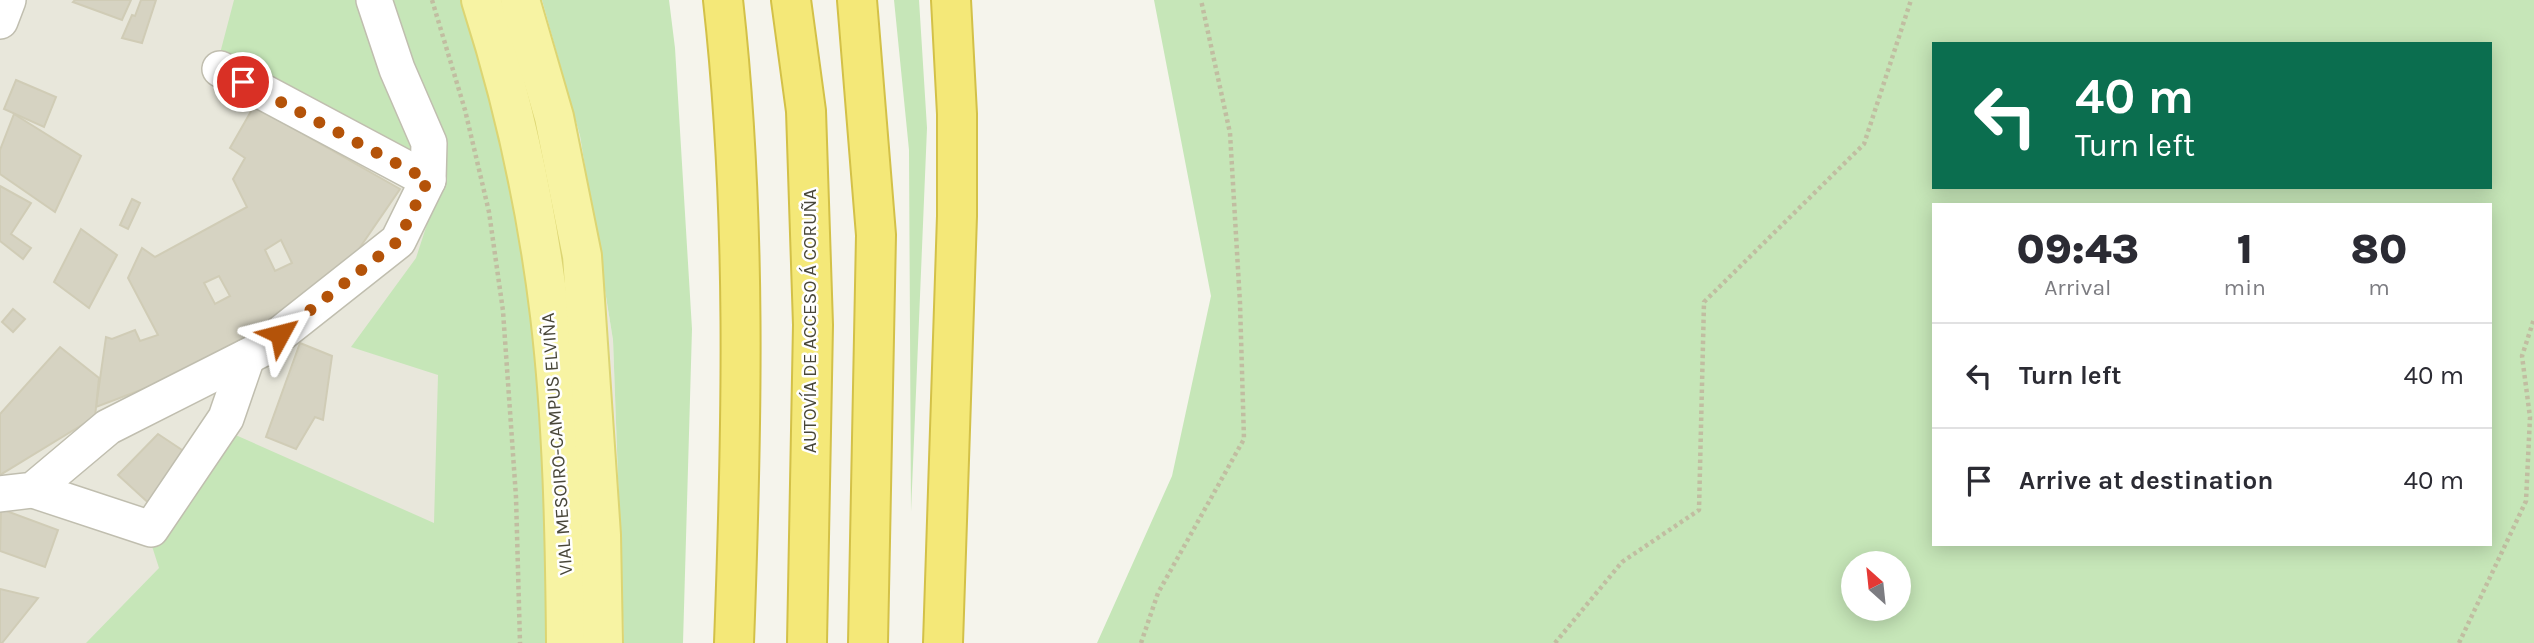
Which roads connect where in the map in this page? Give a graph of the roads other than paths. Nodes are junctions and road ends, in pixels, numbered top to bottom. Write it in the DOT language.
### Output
graph roads {
  1 [pos="8,0"];
  2 [pos="374,0"];
  3 [pos="481,0"];
  4 [pos="520,0"];
  5 [pos="723,0"];
  6 [pos="790,0"];
  7 [pos="857,0"];
  8 [pos="951,0"];
  9 [pos="0,21"];
  10 [pos="220,69"];
  11 [pos="428,180"];
  12 [pos="247,357"];
  13 [pos="17,492"];
  14 [pos="566,643"];
  15 [pos="603,643"];
  16 [pos="734,643"];
  17 [pos="807,643"];
  18 [pos="868,643"];
  19 [pos="943,643"];
  1 -- 9 [label="street"];
  2 -- 11 [label="street"];
  3 -- 14 [label="main road, VIAL MESOIRO-CAMPUS ELVIÑA"];
  4 -- 15 [label="main road, VIAL MESOIRO-CAMPUS ELVIÑA"];
  5 -- 16 [label="highway"];
  6 -- 17 [label="highway, AUTOVÍA DE ACCESO Á CORUÑA"];
  7 -- 18 [label="highway"];
  8 -- 19 [label="highway"];
  10 -- 11 [label="street"];
  11 -- 12 [label="street"];
  12 -- 13 [label="street"];
  12 -- 13 [label="street"];
}
